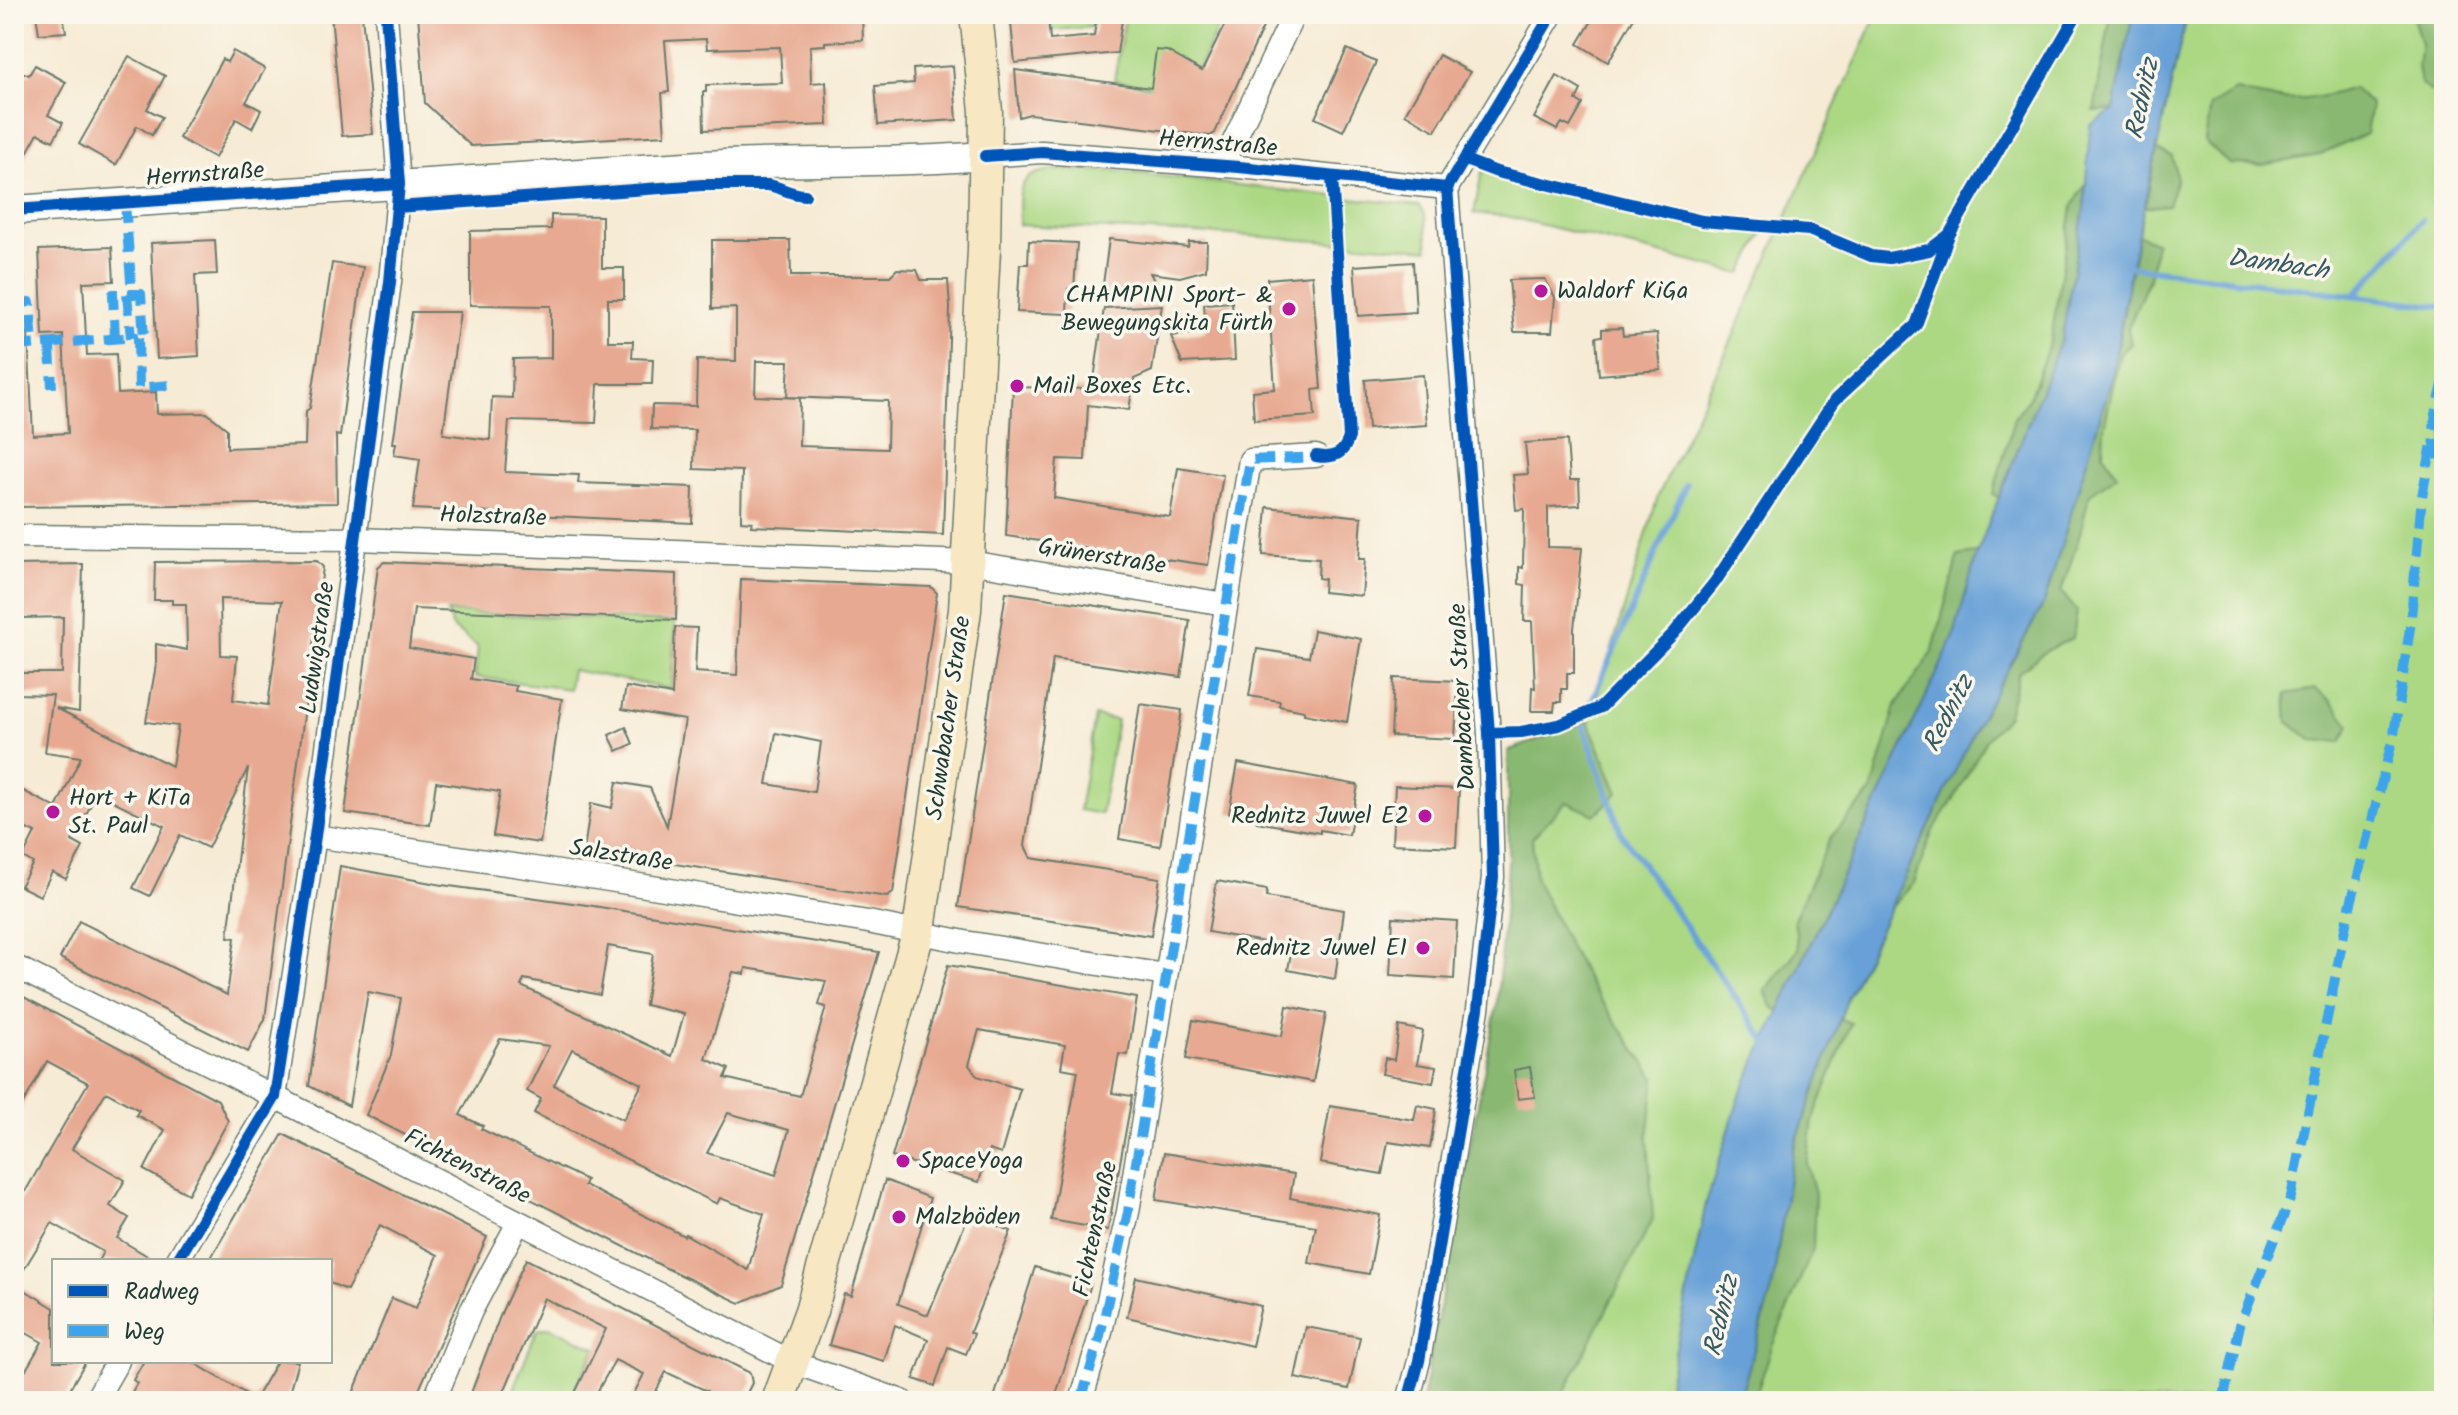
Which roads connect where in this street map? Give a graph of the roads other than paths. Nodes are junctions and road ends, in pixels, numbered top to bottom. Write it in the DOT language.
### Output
graph roads {
  1 [pos="386,14"];
  2 [pos="976,14"];
  3 [pos="1294,14"];
  4 [pos="1552,14"];
  5 [pos="985,156"];
  6 [pos="1222,166"];
  7 [pos="399,184"];
  8 [pos="1447,188"];
  9 [pos="14,210"];
  10 [pos="1316,456"];
  11 [pos="14,536"];
  12 [pos="356,539"];
  13 [pos="969,562"];
  14 [pos="1225,604"];
  15 [pos="315,836"];
  16 [pos="919,930"];
  17 [pos="14,966"];
  18 [pos="1165,975"];
  19 [pos="275,1097"];
  20 [pos="518,1223"];
  21 [pos="178,1259"];
  22 [pos="792,1362"];
  23 [pos="117,1363"];
  24 [pos="95,1401"];
  25 [pos="434,1401"];
  26 [pos="778,1401"];
  27 [pos="902,1401"];
  28 [pos="1081,1401"];
  29 [pos="1408,1401"];
  1 -- 7 [label="street, Ludwigstraße"];
  2 -- 5 [label="main road, Schwabacher Straße"];
  3 -- 6 [label="street"];
  4 -- 8 [label="street"];
  5 -- 6 [label="street, Herrnstraße"];
  5 -- 7 [label="street, Herrnstraße"];
  5 -- 13 [label="main road, Schwabacher Straße"];
  6 -- 8 [label="street, Herrnstraße"];
  7 -- 9 [label="street, Herrnstraße"];
  7 -- 12 [label="street, Ludwigstraße"];
  8 -- 29 [label="street, Dambacher Straße"];
  10 -- 14 [label="street"];
  11 -- 12 [label="street, Holzstraße"];
  12 -- 13 [label="street, Holzstraße"];
  12 -- 15 [label="street, Ludwigstraße"];
  13 -- 14 [label="street, Grünerstraße"];
  13 -- 16 [label="main road, Schwabacher Straße"];
  14 -- 18 [label="street, Fichtenstraße"];
  15 -- 16 [label="street, Salzstraße"];
  15 -- 19 [label="street, Ludwigstraße"];
  16 -- 18 [label="street, Salzstraße"];
  16 -- 22 [label="main road, Schwabacher Straße"];
  17 -- 19 [label="street, Fichtenstraße"];
  18 -- 28 [label="street, Fichtenstraße"];
  19 -- 20 [label="street, Fichtenstraße"];
  19 -- 21 [label="street, Ludwigstraße"];
  20 -- 22 [label="street, Fichtenstraße"];
  20 -- 25 [label="street"];
  22 -- 26 [label="main road, Schwabacher Straße"];
  22 -- 27 [label="street, Fichtenstraße"];
  23 -- 24 [label="street"];
}
